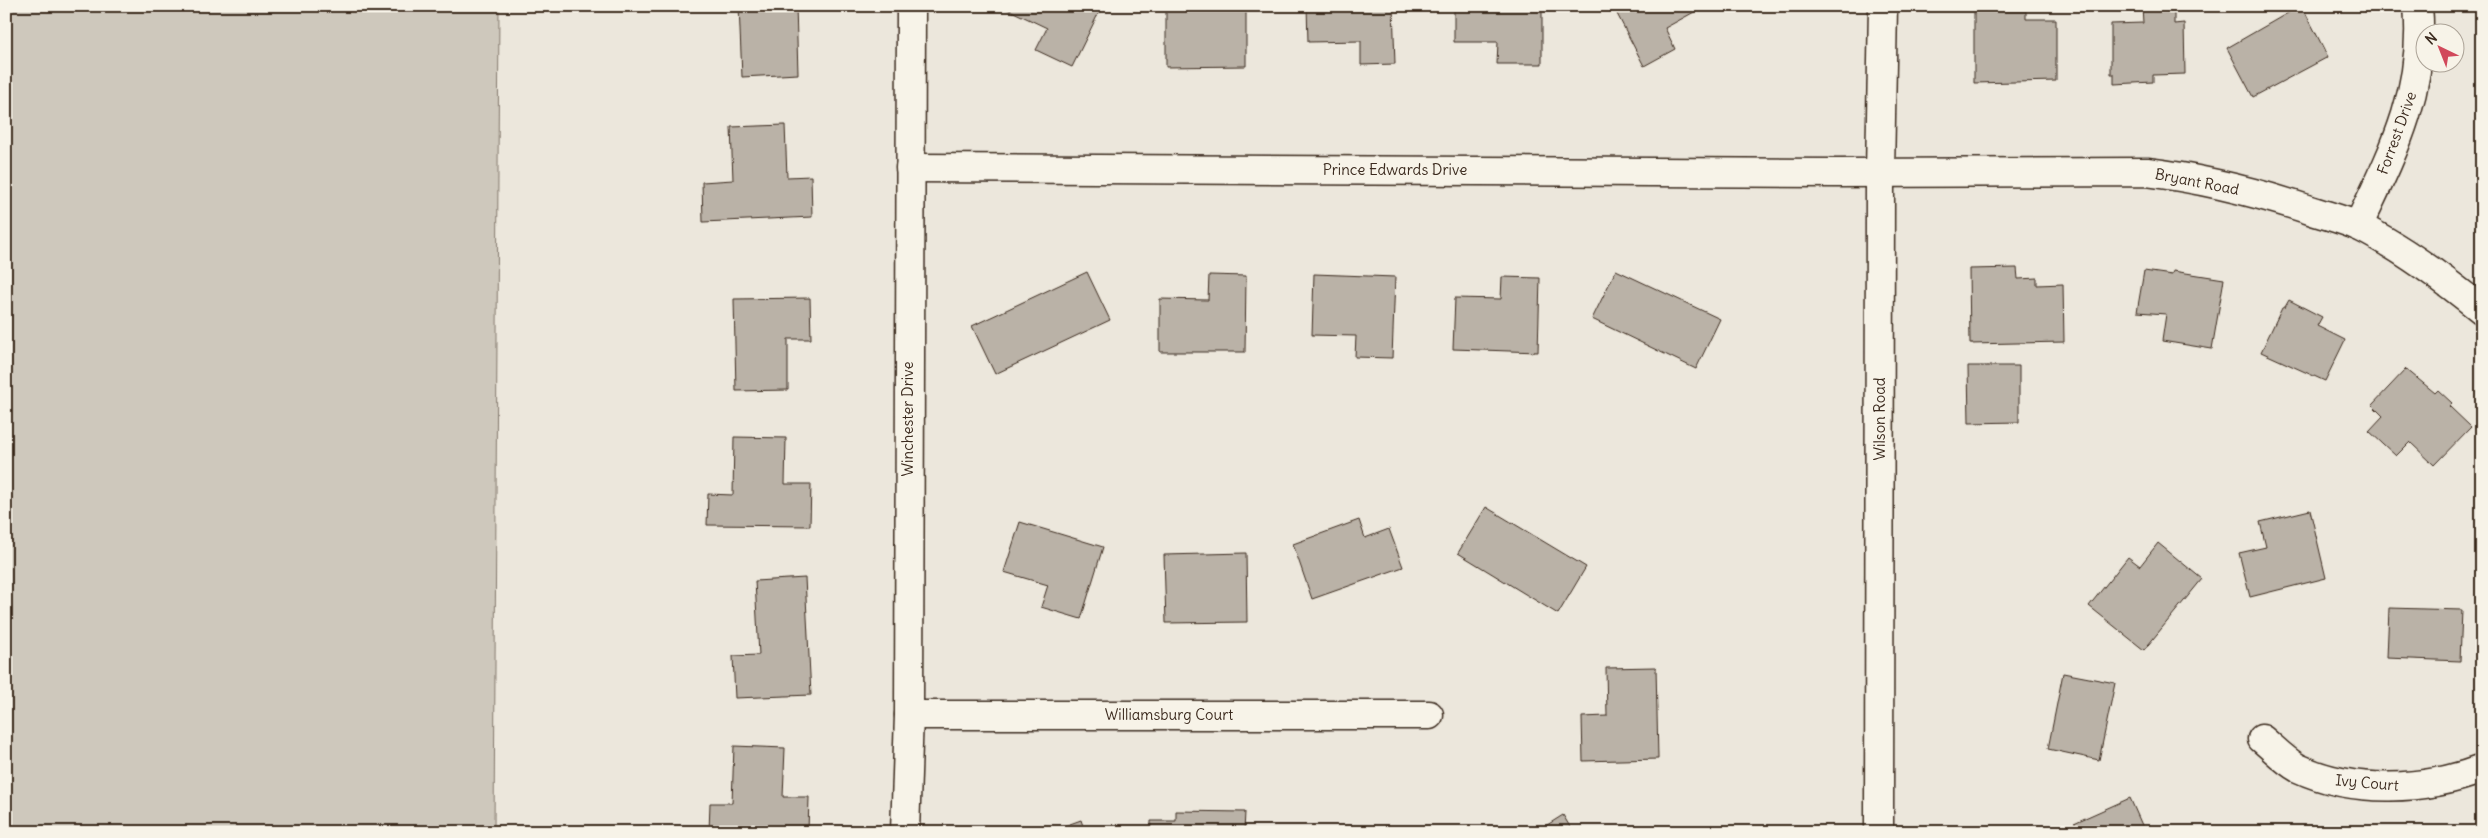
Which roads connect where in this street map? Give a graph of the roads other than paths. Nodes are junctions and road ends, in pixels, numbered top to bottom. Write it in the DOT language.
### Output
graph roads {
  1 [pos="911,6"];
  2 [pos="1883,6"];
  3 [pos="2418,6"];
  4 [pos="910,168"];
  5 [pos="1880,173"];
  6 [pos="2358,226"];
  7 [pos="2482,310"];
  8 [pos="909,715"];
  9 [pos="1429,715"];
  10 [pos="2262,739"];
  11 [pos="2482,769"];
  12 [pos="905,832"];
  13 [pos="1879,832"];
  1 -- 4 [label="street, Winchester Drive"];
  2 -- 5 [label="street, Wilson Road"];
  3 -- 6 [label="street, Forrest Drive"];
  4 -- 5 [label="street, Prince Edwards Drive"];
  4 -- 8 [label="street, Winchester Drive"];
  5 -- 6 [label="street, Bryant Road"];
  5 -- 13 [label="street, Wilson Road"];
  6 -- 7 [label="street, Bryant Road"];
  8 -- 9 [label="street, Williamsburg Court"];
  8 -- 12 [label="street, Winchester Drive"];
  10 -- 11 [label="street, Ivy Court"];
}
